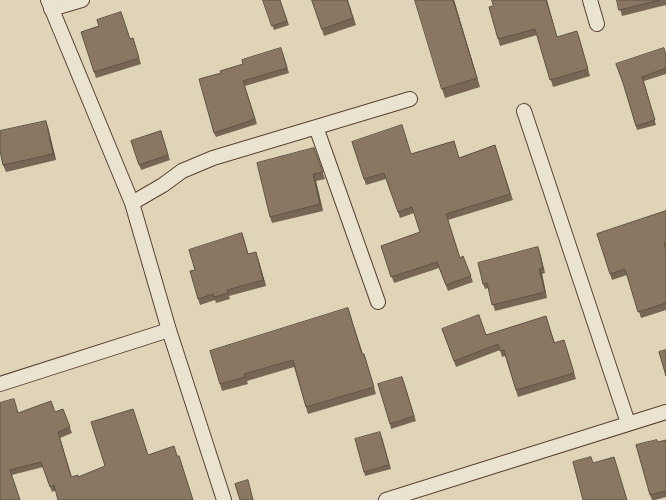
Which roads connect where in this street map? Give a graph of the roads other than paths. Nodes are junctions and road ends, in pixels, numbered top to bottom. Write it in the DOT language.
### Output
graph roads {
  1 [pos="82,0"];
  2 [pos="590,0"];
  3 [pos="50,4"];
  4 [pos="597,24"];
  5 [pos="410,99"];
  6 [pos="524,111"];
  7 [pos="316,127"];
  8 [pos="132,203"];
  9 [pos="378,302"];
  10 [pos="169,330"];
  11 [pos="0,384"];
  12 [pos="666,412"];
  13 [pos="628,423"];
  14 [pos="224,500"];
  15 [pos="386,500"];
  1 -- 3 [label="street"];
  2 -- 4 [label="street"];
  3 -- 8 [label="street"];
  5 -- 7 [label="street"];
  6 -- 13 [label="street"];
  7 -- 8 [label="street"];
  7 -- 9 [label="street"];
  8 -- 10 [label="street"];
  10 -- 11 [label="street"];
  10 -- 14 [label="street"];
  12 -- 13 [label="street"];
  13 -- 15 [label="street"];
}
